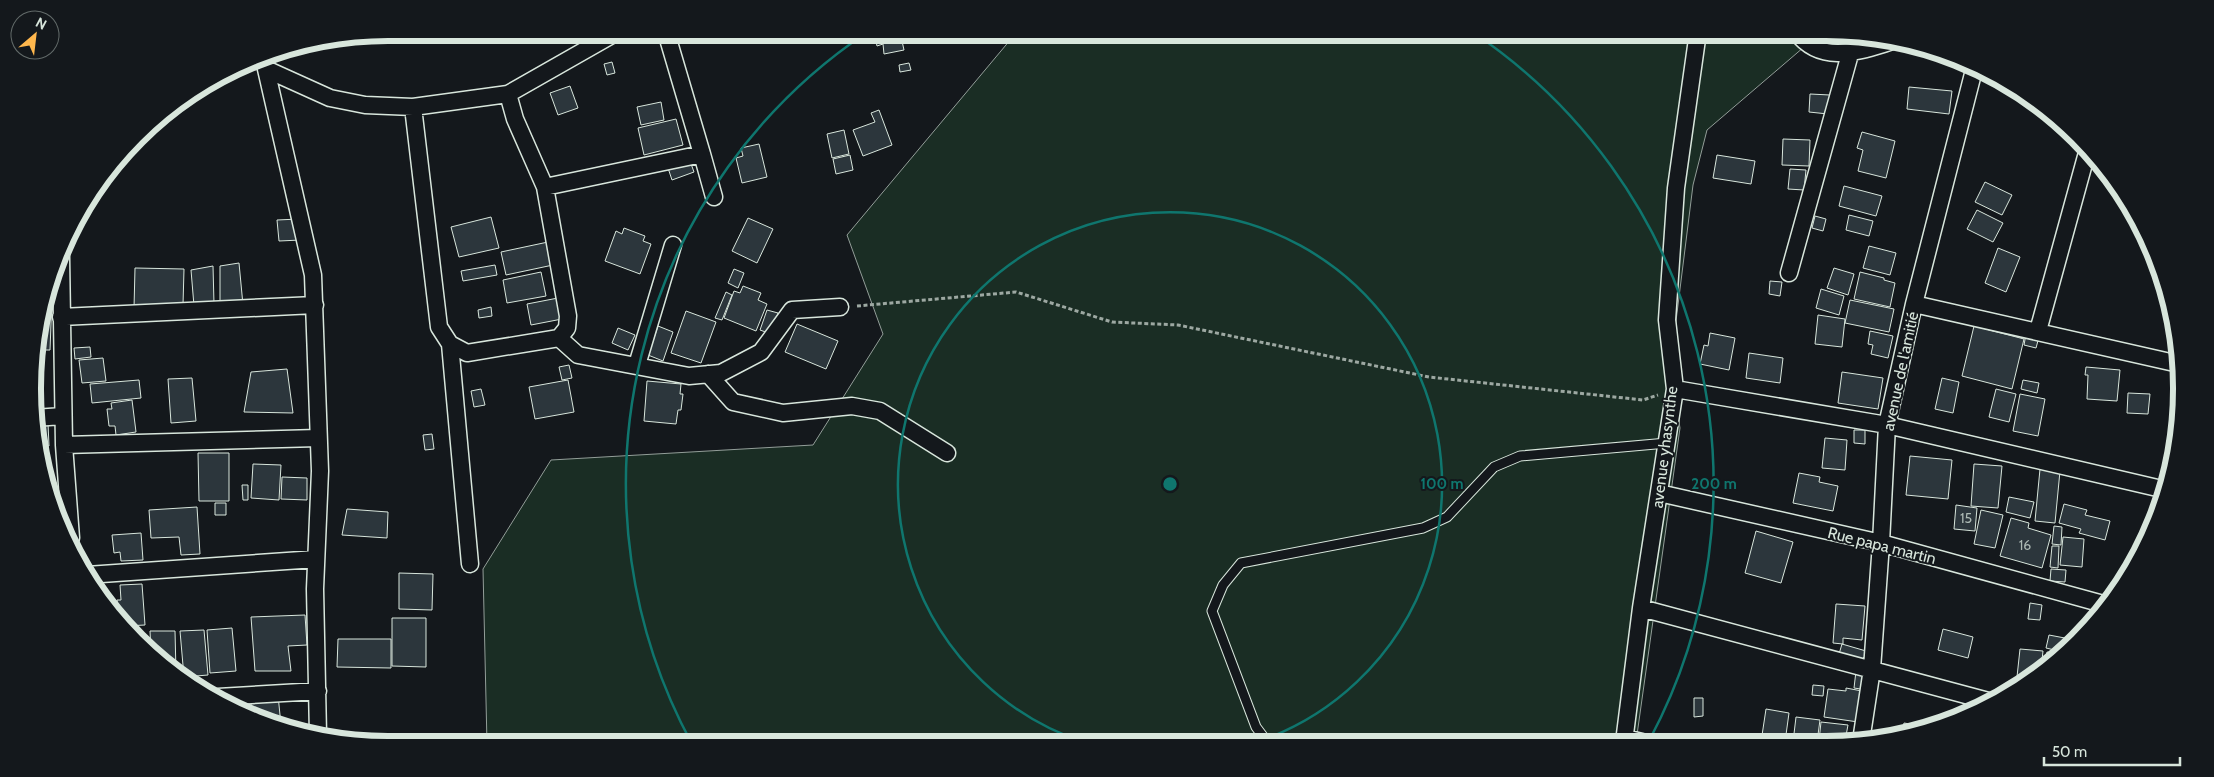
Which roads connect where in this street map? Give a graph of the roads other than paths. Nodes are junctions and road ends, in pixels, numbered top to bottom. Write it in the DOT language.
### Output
graph roads {
  1 [pos="601,41"];
  2 [pos="669,41"];
  3 [pos="1697,41"];
  4 [pos="1805,41"];
  5 [pos="1879,45"];
  6 [pos="1850,54"];
  7 [pos="266,64"];
  8 [pos="267,64"];
  9 [pos="1973,74"];
  10 [pos="508,94"];
  11 [pos="413,107"];
  12 [pos="702,154"];
  13 [pos="2085,158"];
  14 [pos="545,186"];
  15 [pos="714,197"];
  16 [pos="673,245"];
  17 [pos="1789,273"];
  18 [pos="57,286"];
  19 [pos="1914,304"];
  20 [pos="315,305"];
  21 [pos="840,307"];
  22 [pos="61,317"];
  23 [pos="2038,331"];
  24 [pos="559,338"];
  25 [pos="450,344"];
  26 [pos="2172,362"];
  27 [pos="637,365"];
  28 [pos="708,374"];
  29 [pos="1675,389"];
  30 [pos="63,416"];
  31 [pos="43,417"];
  32 [pos="1887,425"];
  33 [pos="318,438"];
  34 [pos="1667,443"];
  35 [pos="64,445"];
  36 [pos="947,453"];
  37 [pos="2158,488"];
  38 [pos="1660,493"];
  39 [pos="68,522"];
  40 [pos="1881,543"];
  41 [pos="316,559"];
  42 [pos="470,564"];
  43 [pos="96,574"];
  44 [pos="2099,603"];
  45 [pos="1641,608"];
  46 [pos="1872,669"];
  47 [pos="318,691"];
  48 [pos="228,696"];
  49 [pos="1981,699"];
  50 [pos="318,728"];
  51 [pos="1862,734"];
  52 [pos="1263,736"];
  53 [pos="1625,736"];
  1 -- 10 [label="street"];
  2 -- 12 [label="street"];
  3 -- 29 [label="street, avenue yhasynthe"];
  4 -- 6 [label="street"];
  5 -- 6 [label="street"];
  6 -- 17 [label="street"];
  7 -- 20 [label="street"];
  8 -- 11 [label="street"];
  9 -- 19 [label="street, avenue de l'amitié"];
  10 -- 11 [label="street"];
  10 -- 14 [label="street"];
  11 -- 25 [label="street"];
  12 -- 14 [label="street"];
  12 -- 15 [label="street"];
  13 -- 23 [label="street"];
  14 -- 24 [label="street"];
  16 -- 27 [label="street"];
  18 -- 22 [label="street"];
  19 -- 23 [label="street"];
  19 -- 32 [label="street, avenue de l'amitié"];
  20 -- 22 [label="street"];
  20 -- 33 [label="street"];
  21 -- 28 [label="street"];
  22 -- 30 [label="street"];
  23 -- 26 [label="street"];
  24 -- 25 [label="street"];
  24 -- 27 [label="street"];
  25 -- 42 [label="street"];
  27 -- 28 [label="street"];
  28 -- 36 [label="street"];
  29 -- 32 [label="street"];
  29 -- 34 [label="street, avenue yhasynthe"];
  30 -- 31 [label="street"];
  30 -- 35 [label="street"];
  32 -- 37 [label="street"];
  32 -- 40 [label="street, avenue de l'amitié"];
  33 -- 35 [label="street"];
  33 -- 41 [label="street"];
  34 -- 38 [label="street, avenue yhasynthe"];
  34 -- 52 [label="lane"];
  35 -- 39 [label="street"];
  38 -- 40 [label="street, Rue papa martin"];
  38 -- 45 [label="street, avenue yhasynthe"];
  40 -- 44 [label="street, Rue papa martin"];
  40 -- 46 [label="street, avenue de l'amitié"];
  41 -- 43 [label="street"];
  41 -- 47 [label="street"];
  45 -- 46 [label="street"];
  45 -- 53 [label="street, avenue yhasynthe"];
  46 -- 49 [label="street"];
  46 -- 51 [label="street, avenue de l'amitié"];
  47 -- 48 [label="street"];
  47 -- 50 [label="street"];
}
